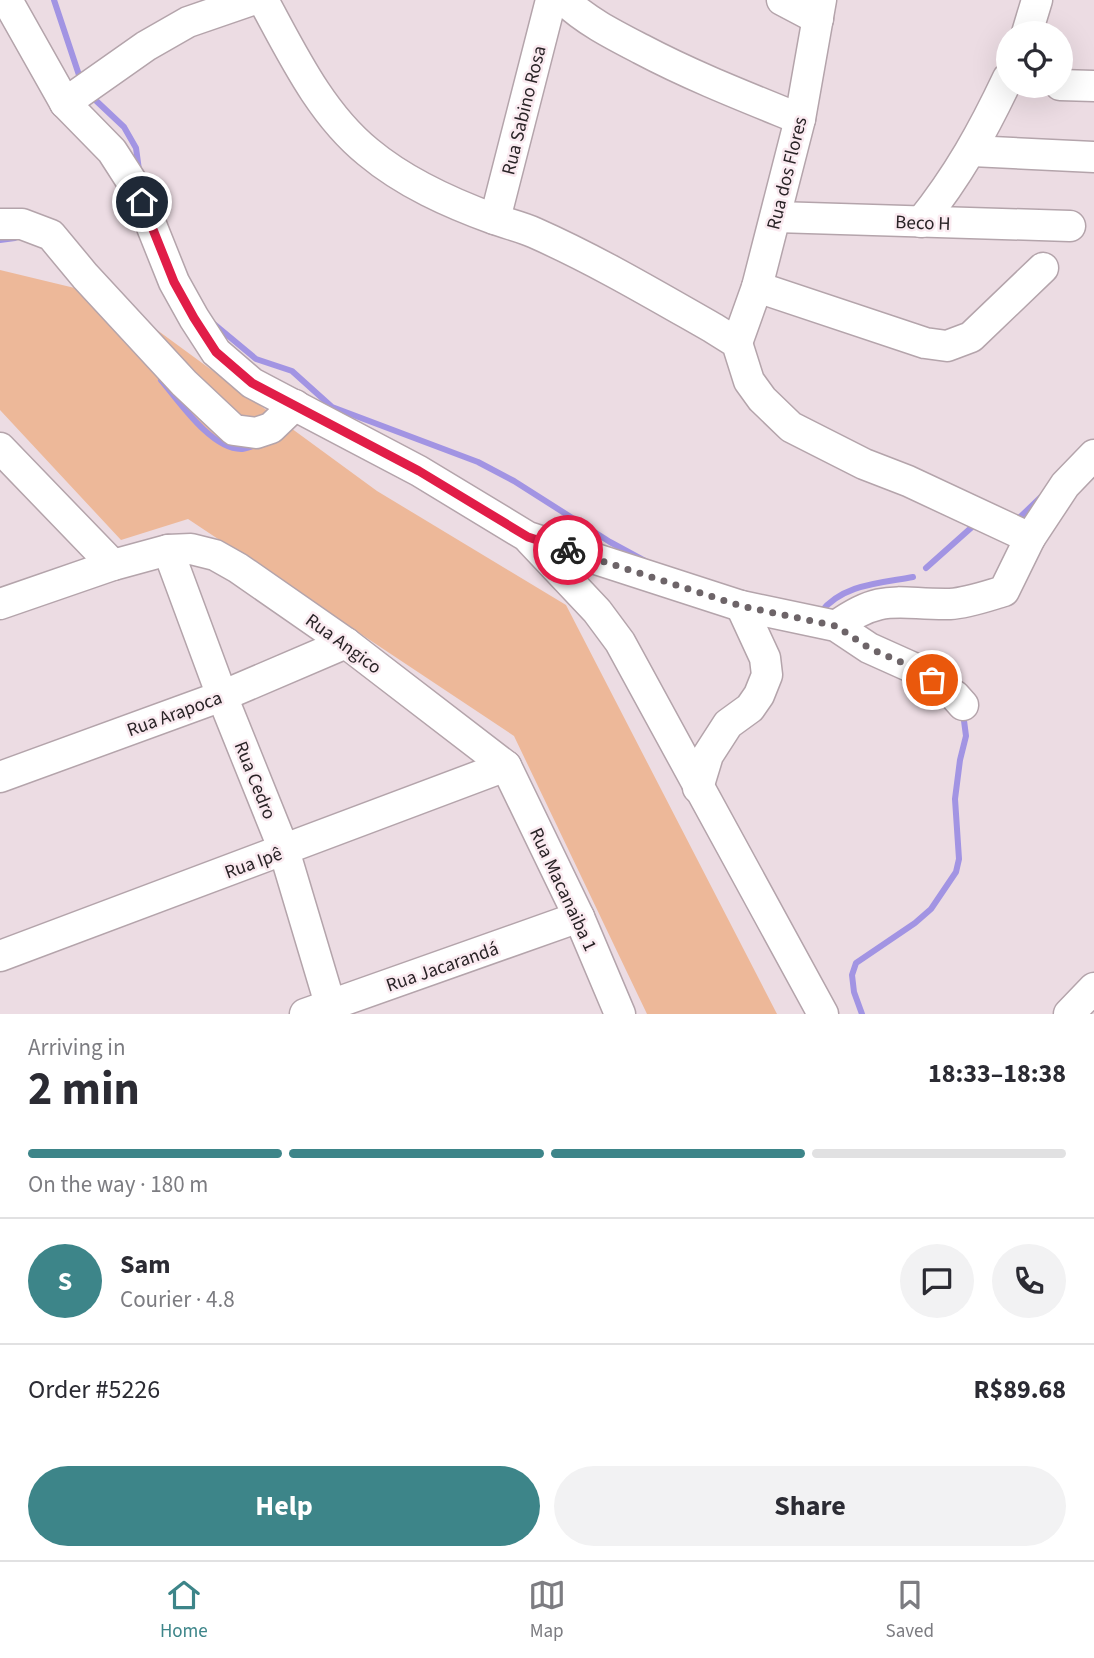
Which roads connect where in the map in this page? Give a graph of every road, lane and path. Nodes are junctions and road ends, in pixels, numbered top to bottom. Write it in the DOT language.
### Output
graph roads {
  1 [pos="7,0"];
  2 [pos="252,0"];
  3 [pos="262,0"];
  4 [pos="551,0"];
  5 [pos="564,0"];
  6 [pos="782,0"];
  7 [pos="1037,0"];
  8 [pos="820,10"];
  9 [pos="1031,21"];
  10 [pos="1073,85"];
  11 [pos="1094,86"];
  12 [pos="998,98"];
  13 [pos="65,103"];
  14 [pos="800,119"];
  15 [pos="972,151"];
  16 [pos="1094,157"];
  17 [pos="776,217"];
  18 [pos="495,219"];
  19 [pos="921,222"];
  20 [pos="0,224"];
  21 [pos="1070,226"];
  22 [pos="1043,268"];
  23 [pos="757,287"];
  24 [pos="737,343"];
  25 [pos="295,405"];
  26 [pos="0,449"];
  27 [pos="1094,455"];
  28 [pos="528,537"];
  29 [pos="1030,538"];
  30 [pos="169,550"];
  31 [pos="113,565"];
  32 [pos="0,604"];
  33 [pos="741,606"];
  34 [pos="836,626"];
  35 [pos="346,643"];
  36 [pos="222,696"];
  37 [pos="963,705"];
  38 [pos="506,766"];
  39 [pos="0,777"];
  40 [pos="698,788"];
  41 [pos="284,850"];
  42 [pos="579,917"];
  43 [pos="0,956"];
  44 [pos="1094,988"];
  45 [pos="322,1011"];
  46 [pos="620,1014"];
  47 [pos="823,1014"];
  48 [pos="1069,1014"];
  1 -- 13 [label="street"];
  2 -- 13 [label="street"];
  3 -- 18 [label="street"];
  4 -- 18 [label="street, Rua Sabino Rosa"];
  5 -- 14 [label="street"];
  6 -- 8 [label="street"];
  7 -- 9 [label="street"];
  8 -- 14 [label="street, Rua dos Flores"];
  10 -- 11 [label="street"];
  12 -- 15 [label="street"];
  13 -- 25 [label="street"];
  14 -- 17 [label="street, Rua dos Flores"];
  15 -- 16 [label="street"];
  15 -- 19 [label="street"];
  17 -- 19 [label="street, Beco H"];
  17 -- 23 [label="street, Rua dos Flores"];
  18 -- 24 [label="street"];
  19 -- 21 [label="street, Beco H"];
  20 -- 25 [label="street"];
  22 -- 23 [label="street"];
  23 -- 24 [label="street, Rua dos Flores"];
  24 -- 29 [label="street"];
  25 -- 28 [label="street"];
  26 -- 31 [label="street"];
  27 -- 29 [label="street"];
  28 -- 33 [label="street"];
  28 -- 40 [label="street"];
  29 -- 34 [label="street"];
  30 -- 31 [label="street, Rua Angico"];
  30 -- 35 [label="street, Rua Angico"];
  30 -- 36 [label="street, Rua Cedro"];
  31 -- 32 [label="street, Rua Angico"];
  33 -- 34 [label="street"];
  33 -- 40 [label="street"];
  34 -- 37 [label="street"];
  35 -- 36 [label="street, Rua Arapoca"];
  35 -- 38 [label="street, Rua Angico"];
  36 -- 39 [label="street, Rua Arapoca"];
  36 -- 41 [label="street, Rua Cedro"];
  38 -- 41 [label="street, Rua Ipê"];
  38 -- 42 [label="street, Rua Macanaiba 1"];
  40 -- 47 [label="street"];
  41 -- 43 [label="street, Rua Ipê"];
  41 -- 45 [label="street, Rua Cedro"];
  42 -- 45 [label="street, Rua Jacarandá"];
  42 -- 46 [label="street, Rua Macanaiba 1"];
  44 -- 48 [label="street"];
}
